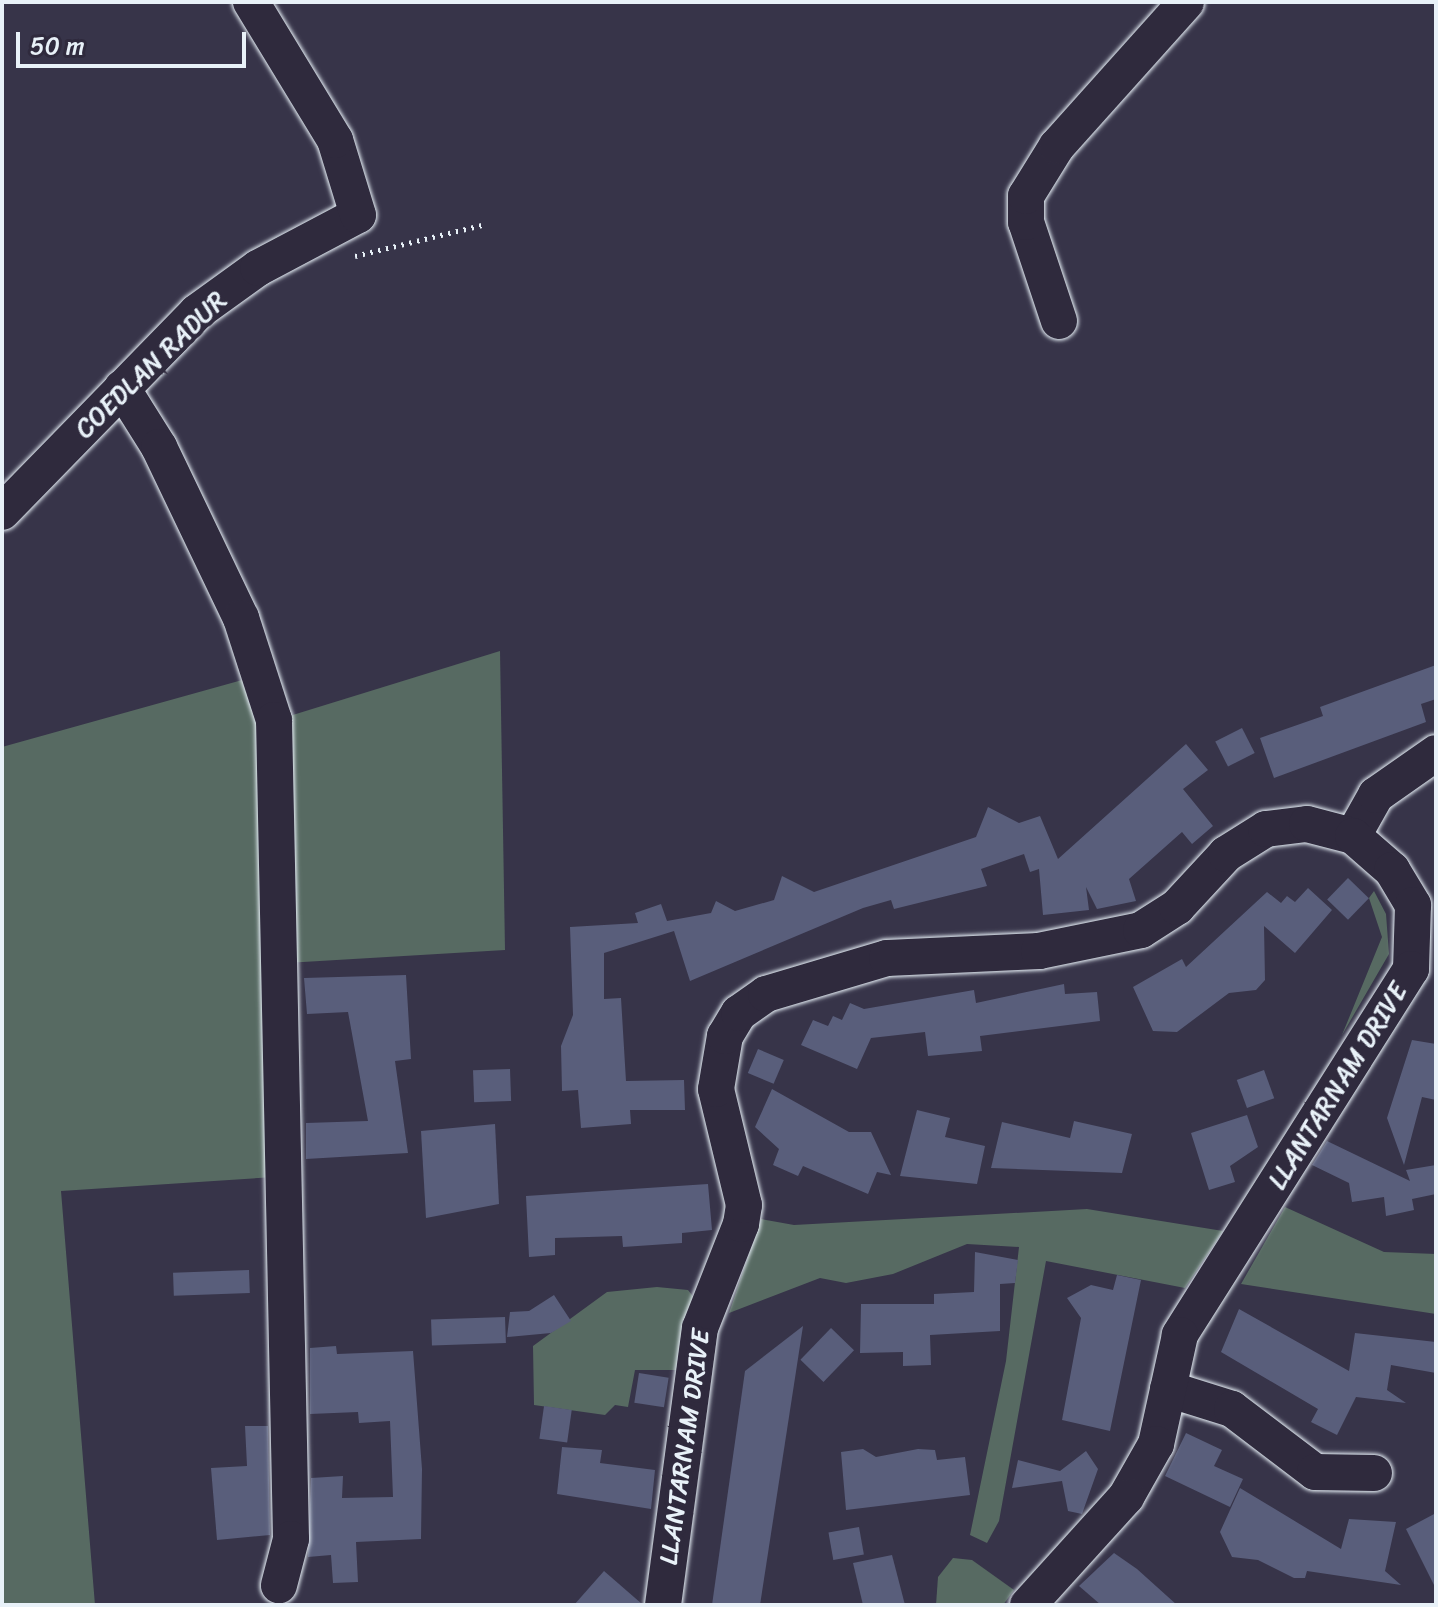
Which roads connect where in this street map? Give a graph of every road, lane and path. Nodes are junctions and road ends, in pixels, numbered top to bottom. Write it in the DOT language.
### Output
graph roads {
  1 [pos="251,2"];
  2 [pos="1186,2"];
  3 [pos="486,224"];
  4 [pos="346,259"];
  5 [pos="1059,321"];
  6 [pos="122,388"];
  7 [pos="2,512"];
  8 [pos="1436,753"];
  9 [pos="1353,836"];
  10 [pos="1426,946"];
  11 [pos="1168,1389"];
  12 [pos="1374,1473"];
  13 [pos="279,1585"];
  14 [pos="663,1605"];
  15 [pos="1028,1605"];
  1 -- 6 [label="street, COEDLAN RADUR"];
  2 -- 5 [label="street"];
  3 -- 4 [label="path"];
  6 -- 7 [label="street, COEDLAN RADUR"];
  6 -- 13 [label="street"];
  8 -- 9 [label="street"];
  9 -- 10 [label="street, LLANTARNAM DRIVE"];
  9 -- 14 [label="street, LLANTARNAM DRIVE"];
  10 -- 11 [label="street, LLANTARNAM DRIVE"];
  11 -- 12 [label="street"];
  11 -- 15 [label="street, LLANTARNAM DRIVE"];
}
